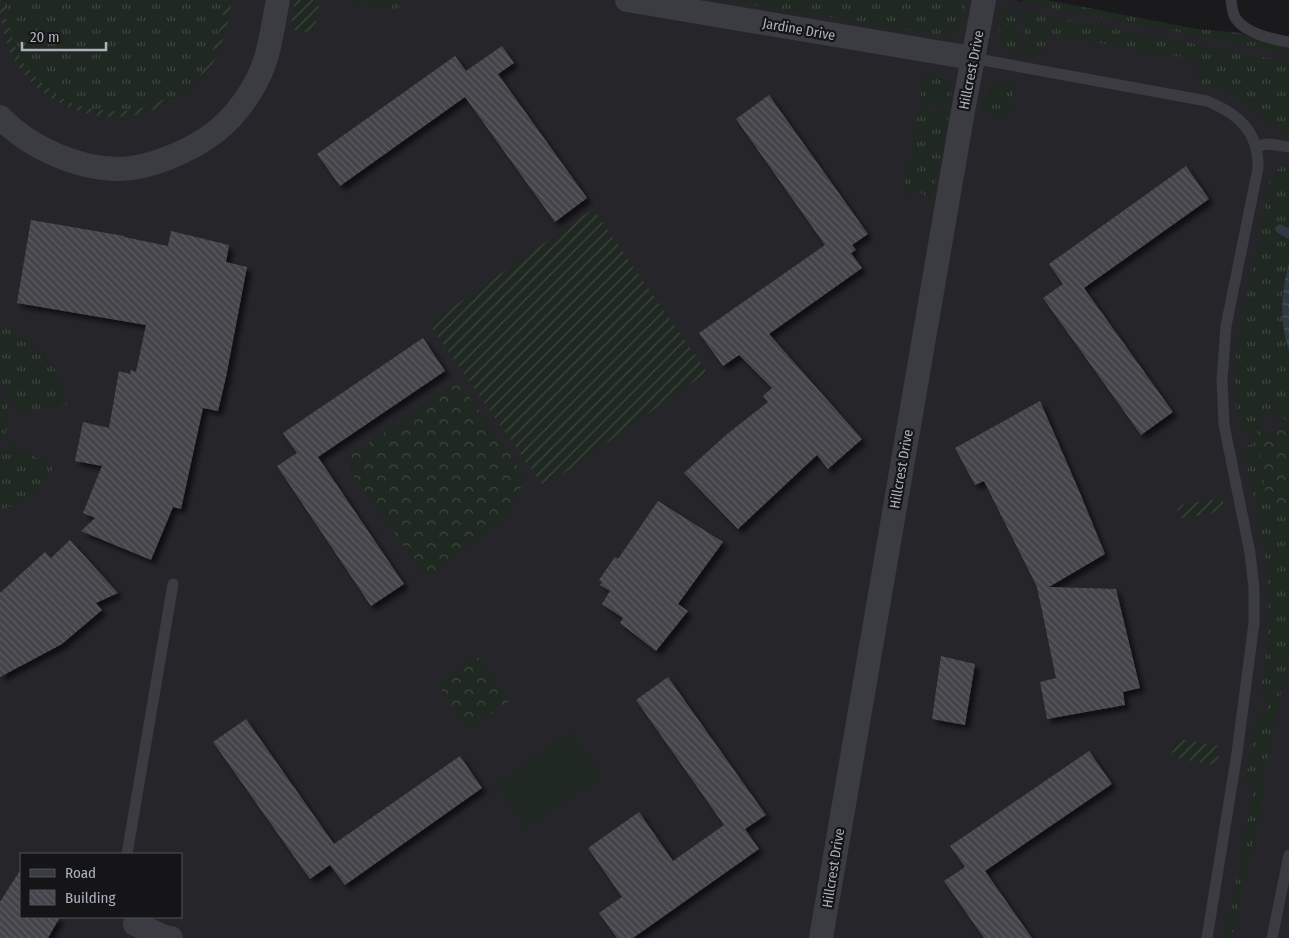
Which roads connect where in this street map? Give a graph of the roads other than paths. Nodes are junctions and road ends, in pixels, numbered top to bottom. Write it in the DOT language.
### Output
graph roads {
  1 [pos="278,0"];
  2 [pos="630,0"];
  3 [pos="984,0"];
  4 [pos="1231,0"];
  5 [pos="1289,42"];
  6 [pos="972,58"];
  7 [pos="0,117"];
  8 [pos="1256,146"];
  9 [pos="1289,147"];
  10 [pos="173,584"];
  11 [pos="128,853"];
  12 [pos="1289,855"];
  13 [pos="134,921"];
  14 [pos="171,938"];
  15 [pos="821,938"];
  16 [pos="1207,938"];
  17 [pos="1272,938"];
  1 -- 7 [label="street"];
  2 -- 6 [label="street, Jardine Drive"];
  3 -- 6 [label="street, Hillcrest Drive"];
  4 -- 5 [label="lane"];
  6 -- 8 [label="lane"];
  6 -- 15 [label="street, Hillcrest Drive"];
  8 -- 9 [label="lane"];
  8 -- 16 [label="lane"];
  10 -- 11 [label="lane"];
  12 -- 17 [label="lane"];
  13 -- 14 [label="street"];
}
